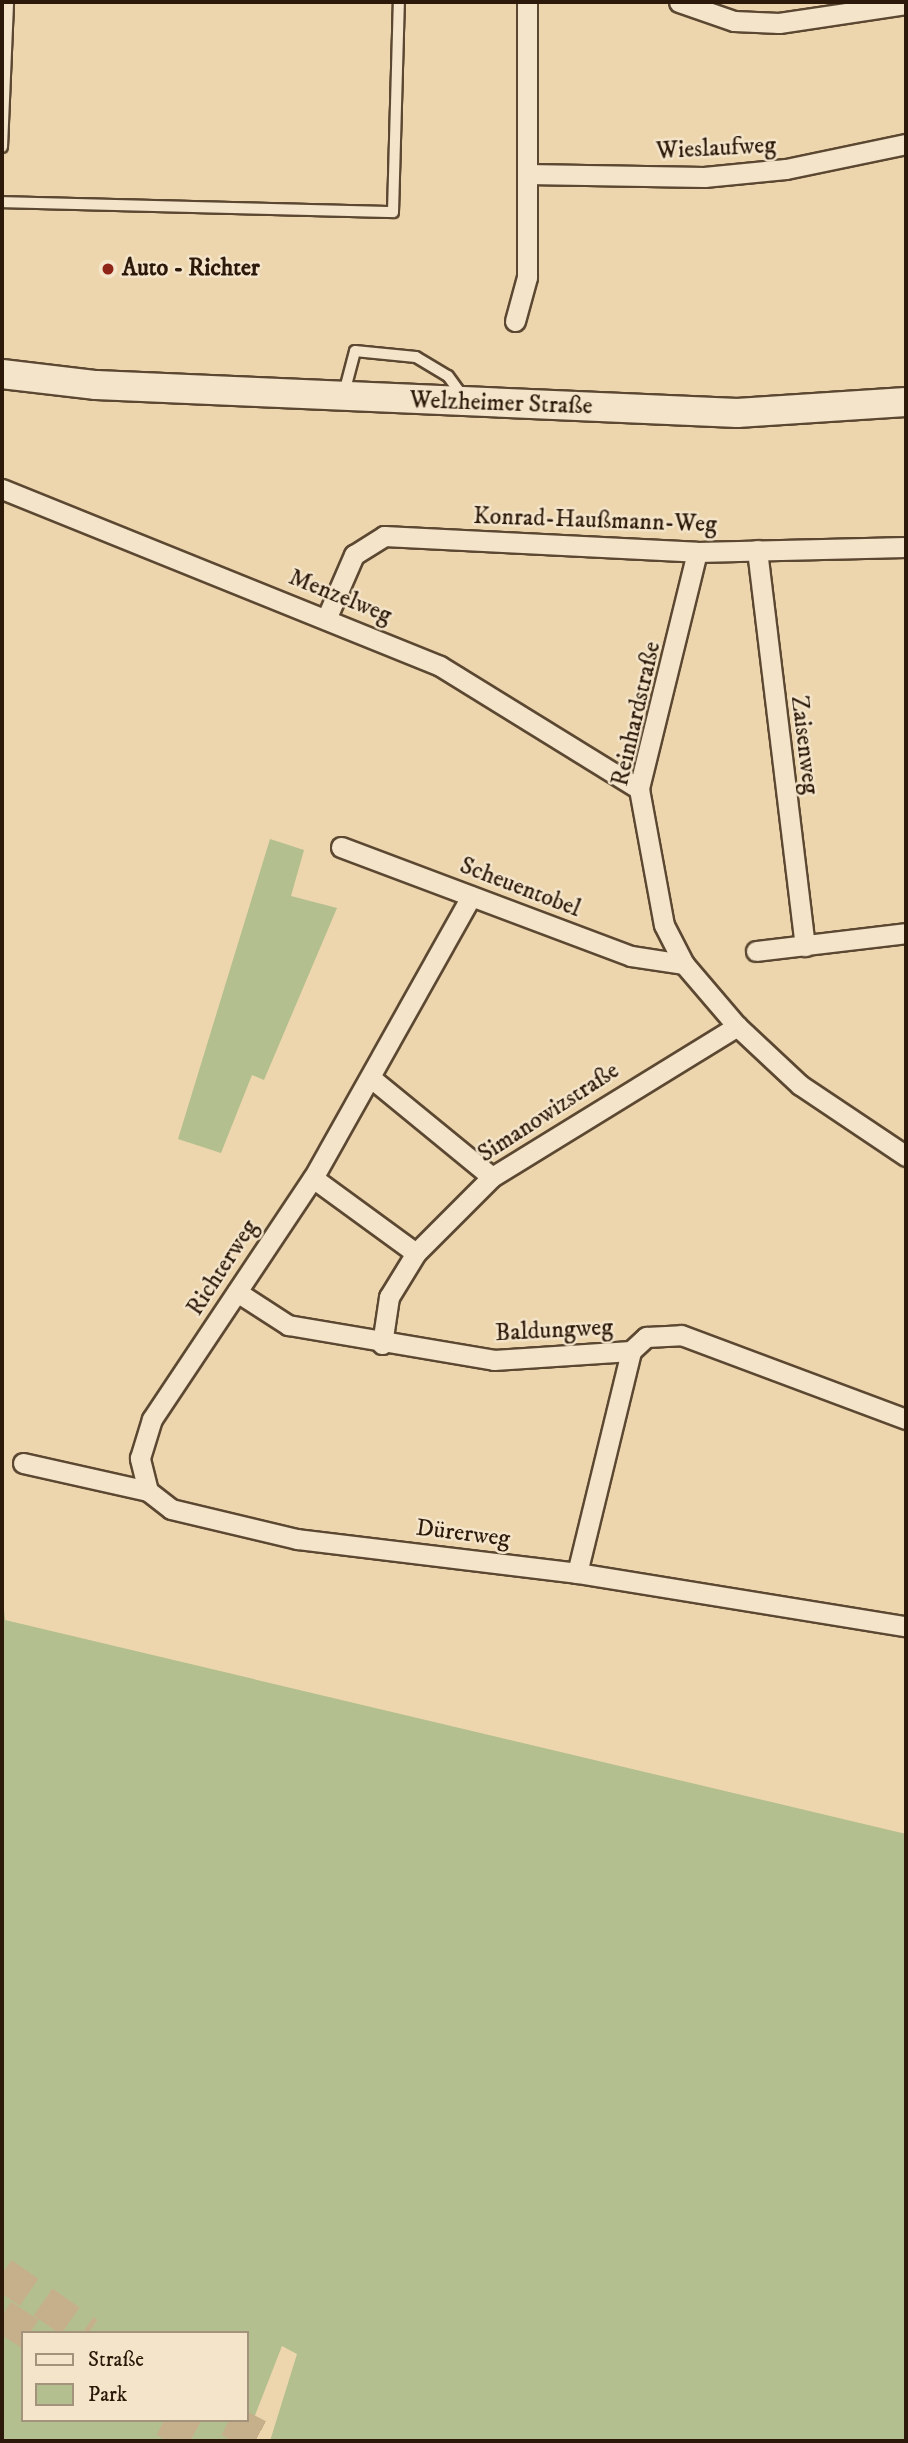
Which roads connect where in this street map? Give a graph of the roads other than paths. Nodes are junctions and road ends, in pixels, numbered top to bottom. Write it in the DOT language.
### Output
graph roads {
  1 [pos="8,2"];
  2 [pos="399,2"];
  3 [pos="527,2"];
  4 [pos="684,3"];
  5 [pos="882,4"];
  6 [pos="906,4"];
  7 [pos="810,10"];
  8 [pos="906,144"];
  9 [pos="2,148"];
  10 [pos="527,174"];
  11 [pos="2,202"];
  12 [pos="515,321"];
  13 [pos="2,374"];
  14 [pos="96,385"];
  15 [pos="2,387"];
  16 [pos="343,397"];
  17 [pos="906,402"];
  18 [pos="465,403"];
  19 [pos="2,489"];
  20 [pos="906,547"];
  21 [pos="757,550"];
  22 [pos="697,552"];
  23 [pos="327,617"];
  24 [pos="639,789"];
  25 [pos="341,846"];
  26 [pos="471,896"];
  27 [pos="906,933"];
  28 [pos="805,946"];
  29 [pos="756,951"];
  30 [pos="684,964"];
  31 [pos="737,1026"];
  32 [pos="371,1078"];
  33 [pos="906,1156"];
  34 [pos="492,1177"];
  35 [pos="313,1178"];
  36 [pos="415,1253"];
  37 [pos="237,1292"];
  38 [pos="382,1344"];
  39 [pos="631,1351"];
  40 [pos="906,1419"];
  41 [pos="23,1463"];
  42 [pos="148,1490"];
  43 [pos="577,1573"];
  44 [pos="906,1626"];
  1 -- 9 [label="lane"];
  2 -- 11 [label="lane"];
  3 -- 10 [label="street"];
  4 -- 7 [label="street"];
  5 -- 6 [label="street"];
  5 -- 7 [label="street"];
  8 -- 10 [label="street, Wieslaufweg"];
  10 -- 12 [label="street"];
  13 -- 14 [label="main road, Welzheimer Straße"];
  14 -- 15 [label="main road, Welzheimer Straße"];
  14 -- 16 [label="main road, Welzheimer Straße"];
  16 -- 18 [label="main road, Welzheimer Straße"];
  16 -- 18 [label="lane"];
  17 -- 18 [label="main road, Welzheimer Straße"];
  19 -- 23 [label="street, Menzelweg"];
  20 -- 21 [label="street, Konrad-Haußmann-Weg"];
  21 -- 22 [label="street, Konrad-Haußmann-Weg"];
  21 -- 28 [label="street, Zaisenweg"];
  22 -- 23 [label="street, Konrad-Haußmann-Weg"];
  22 -- 24 [label="street, Reinhardstraße"];
  23 -- 24 [label="street, Menzelweg"];
  24 -- 30 [label="street, Reinhardstraße"];
  25 -- 26 [label="street, Scheuentobel"];
  26 -- 30 [label="street, Scheuentobel"];
  26 -- 32 [label="street, Richterweg"];
  27 -- 28 [label="street"];
  28 -- 29 [label="street"];
  30 -- 31 [label="street, Reinhardstraße"];
  31 -- 33 [label="street, Reinhardstraße"];
  31 -- 34 [label="street, Simanowizstraße"];
  32 -- 34 [label="street"];
  32 -- 35 [label="street, Richterweg"];
  34 -- 36 [label="street, Simanowizstraße"];
  35 -- 36 [label="street"];
  35 -- 37 [label="street, Richterweg"];
  36 -- 38 [label="street, Simanowizstraße"];
  37 -- 38 [label="street, Baldungweg"];
  37 -- 42 [label="street, Richterweg"];
  38 -- 39 [label="street, Baldungweg"];
  39 -- 40 [label="street, Baldungweg"];
  39 -- 43 [label="street"];
  41 -- 42 [label="street, Dürerweg"];
  42 -- 43 [label="street, Dürerweg"];
  43 -- 44 [label="street, Dürerweg"];
}
